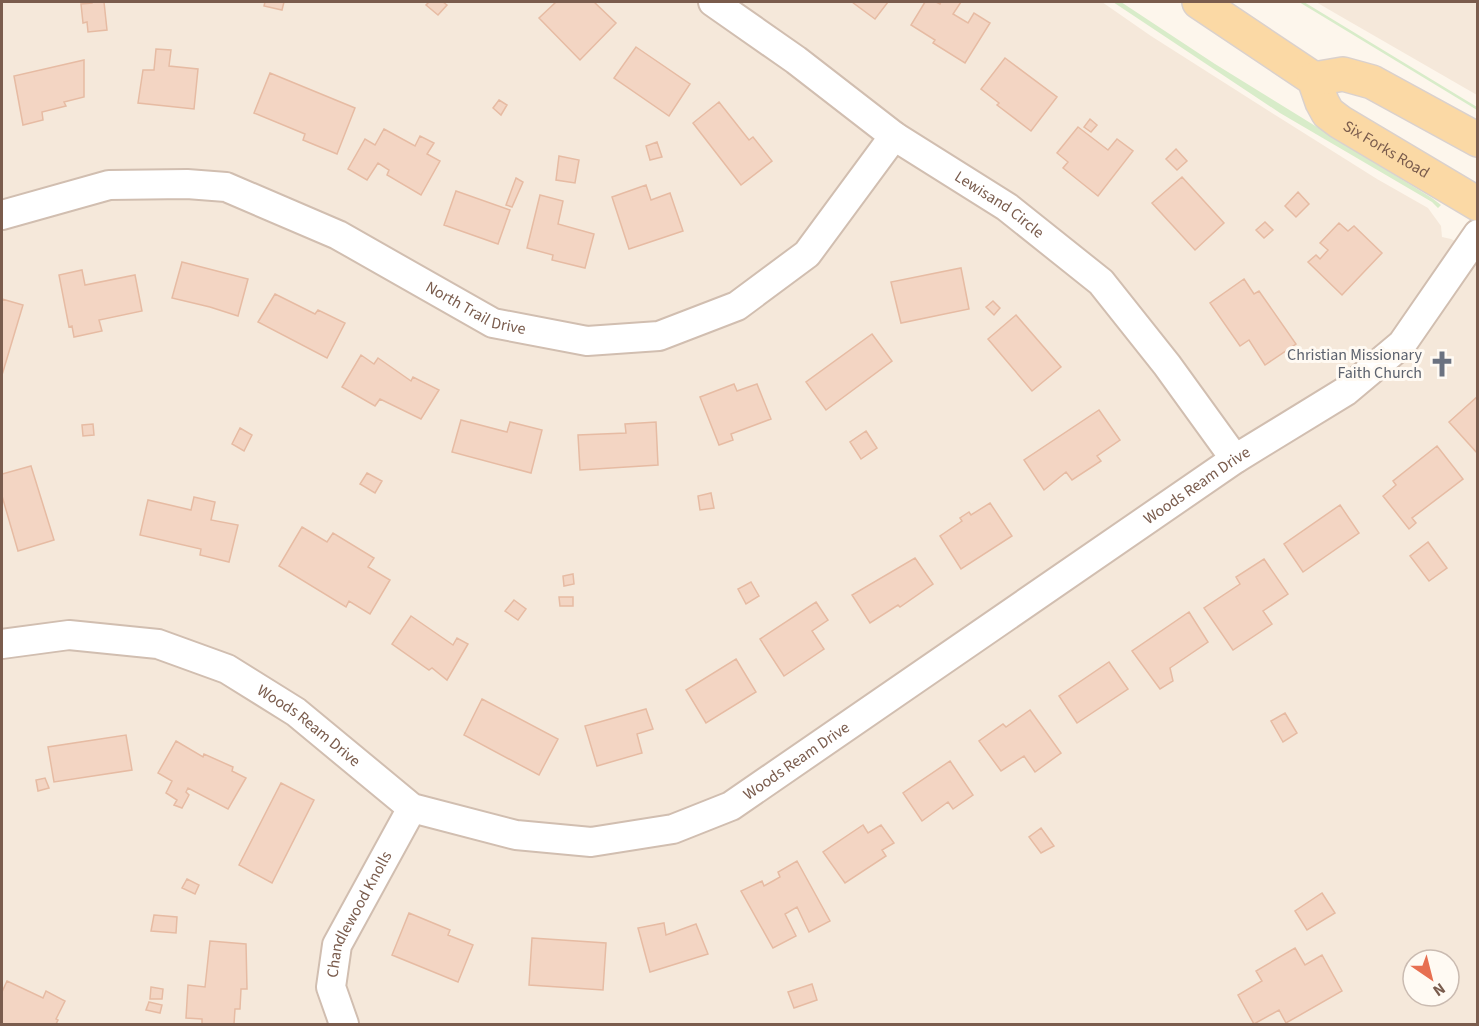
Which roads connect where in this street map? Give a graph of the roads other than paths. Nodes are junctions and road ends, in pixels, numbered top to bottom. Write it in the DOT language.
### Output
graph roads {
  1 [pos="712,2"];
  2 [pos="1199,2"];
  3 [pos="1314,79"];
  4 [pos="894,136"];
  5 [pos="1478,140"];
  6 [pos="1478,204"];
  7 [pos="2,215"];
  8 [pos="1478,234"];
  9 [pos="1235,459"];
  10 [pos="2,644"];
  11 [pos="412,808"];
  12 [pos="344,1024"];
  1 -- 4 [label="street, Lewisand Circle"];
  2 -- 3 [label="main road"];
  3 -- 5 [label="main road"];
  3 -- 6 [label="main road, Six Forks Road"];
  4 -- 7 [label="street, North Trail Drive"];
  4 -- 9 [label="street, Lewisand Circle"];
  8 -- 9 [label="street, Woods Ream Drive"];
  9 -- 11 [label="street, Woods Ream Drive"];
  10 -- 11 [label="street, Woods Ream Drive"];
  11 -- 12 [label="street, Chandlewood Knolls"];
}
